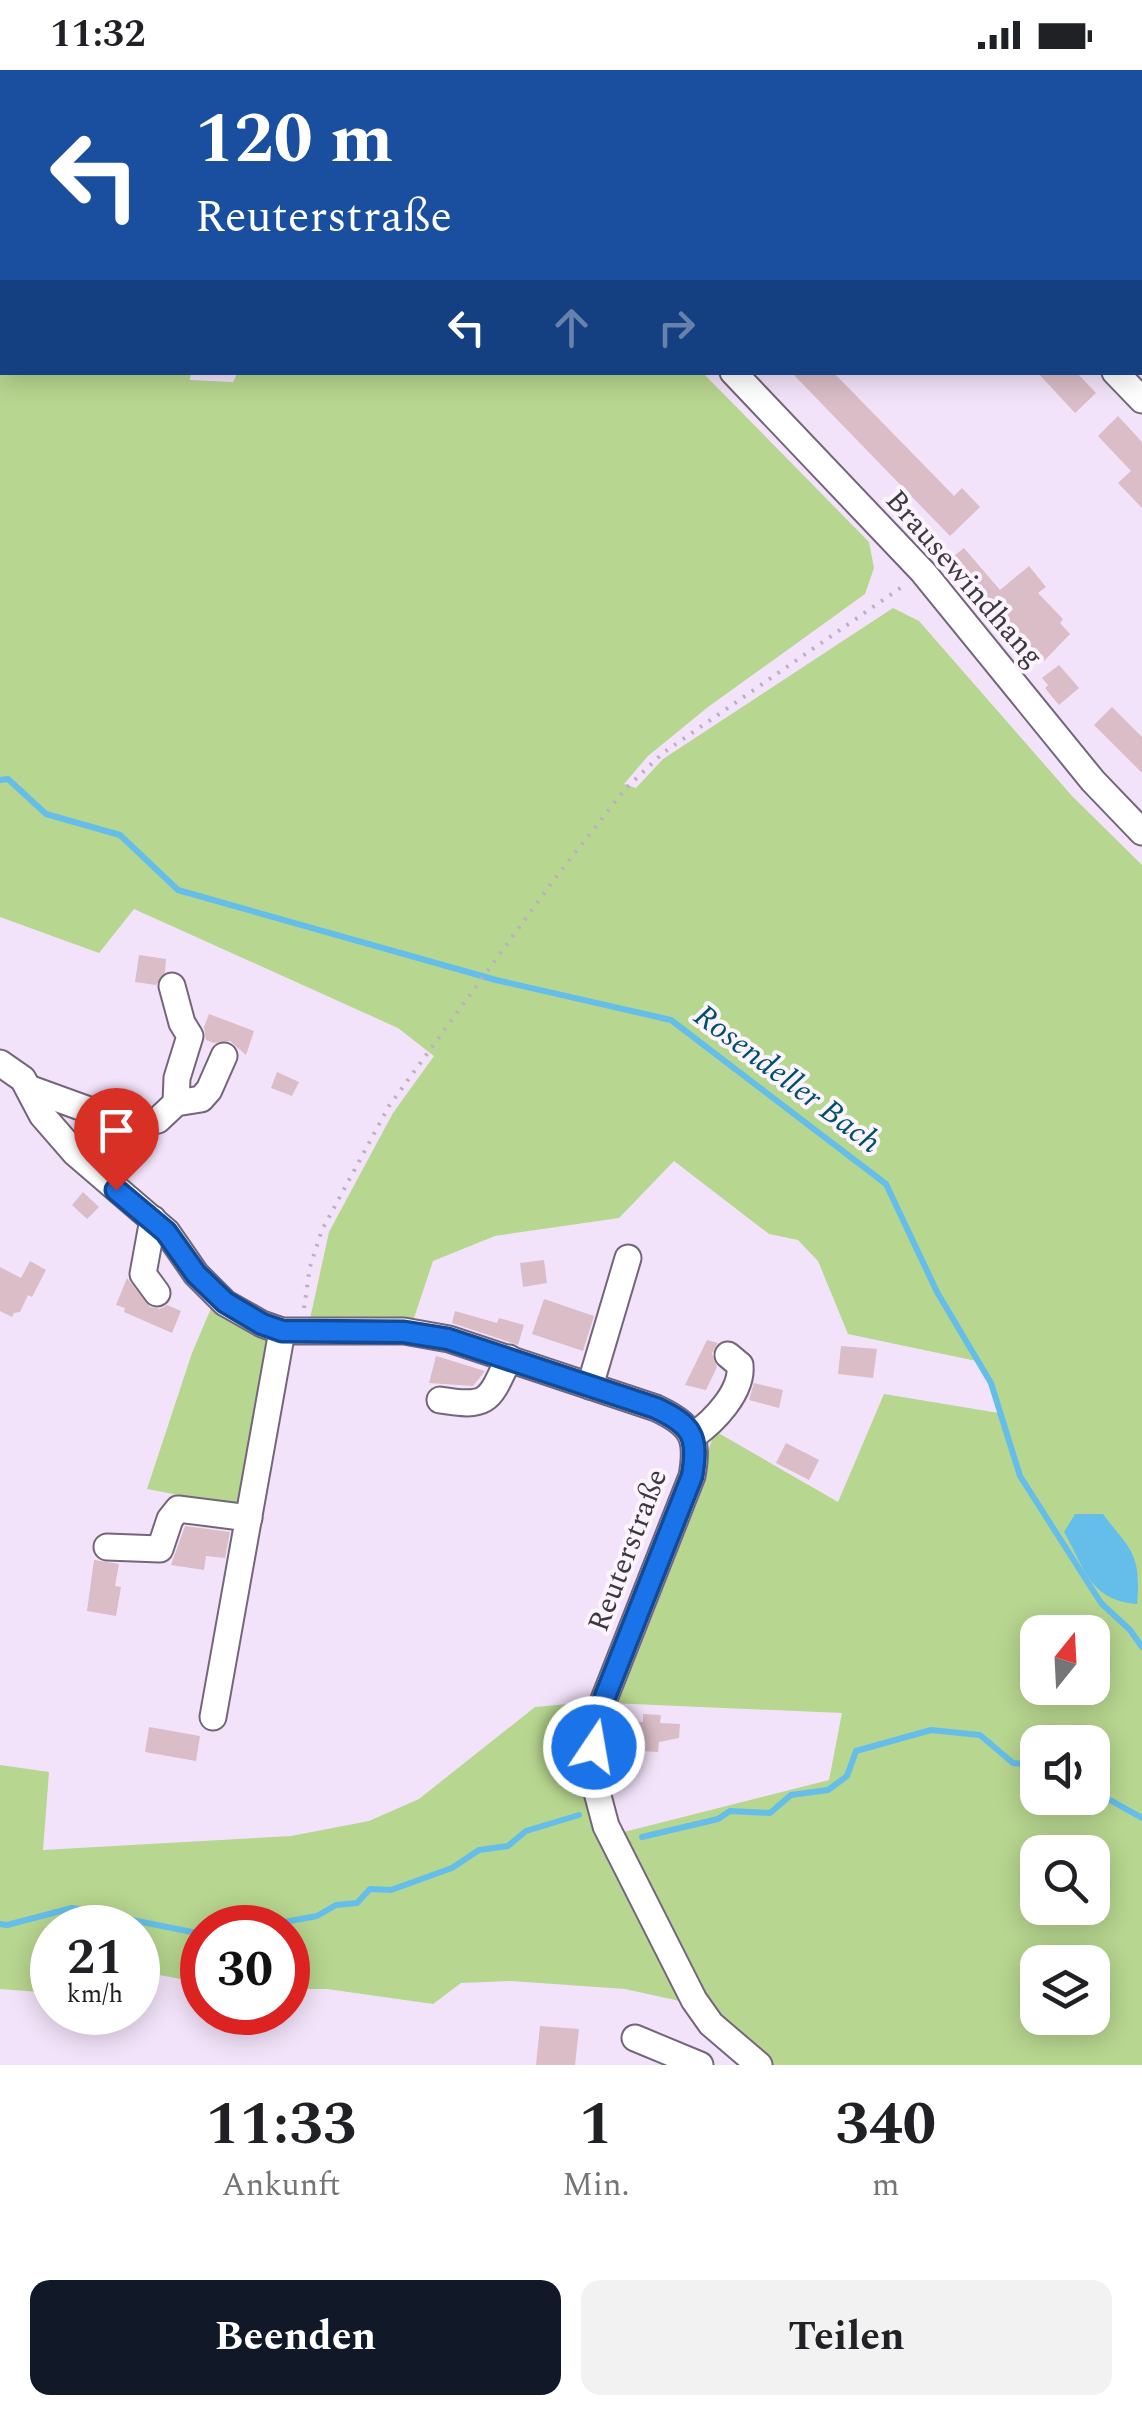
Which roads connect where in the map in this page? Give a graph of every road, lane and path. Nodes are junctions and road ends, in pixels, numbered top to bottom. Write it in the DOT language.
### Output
graph roads {
  1 [pos="735,375"];
  2 [pos="1119,375"];
  3 [pos="1142,400"];
  4 [pos="922,572"];
  5 [pos="1142,832"];
  6 [pos="172,986"];
  7 [pos="224,1056"];
  8 [pos="0,1064"];
  9 [pos="31,1089"];
  10 [pos="176,1103"];
  11 [pos="153,1220"];
  12 [pos="628,1258"];
  13 [pos="156,1293"];
  14 [pos="291,1330"];
  15 [pos="728,1354"];
  16 [pos="510,1358"];
  17 [pos="590,1386"];
  18 [pos="440,1400"];
  19 [pos="693,1436"];
  20 [pos="249,1518"];
  21 [pos="107,1547"];
  22 [pos="214,1717"];
  23 [pos="636,2038"];
  24 [pos="700,2065"];
  25 [pos="759,2065"];
  1 -- 4 [label="street, Brausewindhang"];
  2 -- 3 [label="street"];
  4 -- 5 [label="street, Brausewindhang"];
  4 -- 14 [label="path"];
  6 -- 10 [label="street"];
  7 -- 10 [label="street"];
  8 -- 9 [label="street, Reuterstraße"];
  9 -- 10 [label="street"];
  9 -- 11 [label="street, Reuterstraße"];
  11 -- 13 [label="street"];
  11 -- 14 [label="street, Reuterstraße"];
  12 -- 17 [label="street"];
  14 -- 16 [label="street, Reuterstraße"];
  14 -- 20 [label="street"];
  15 -- 19 [label="street"];
  16 -- 17 [label="street, Reuterstraße"];
  16 -- 18 [label="street"];
  17 -- 19 [label="street, Reuterstraße"];
  19 -- 25 [label="street, Reuterstraße"];
  20 -- 21 [label="street"];
  20 -- 22 [label="street"];
  23 -- 24 [label="street"];
}
